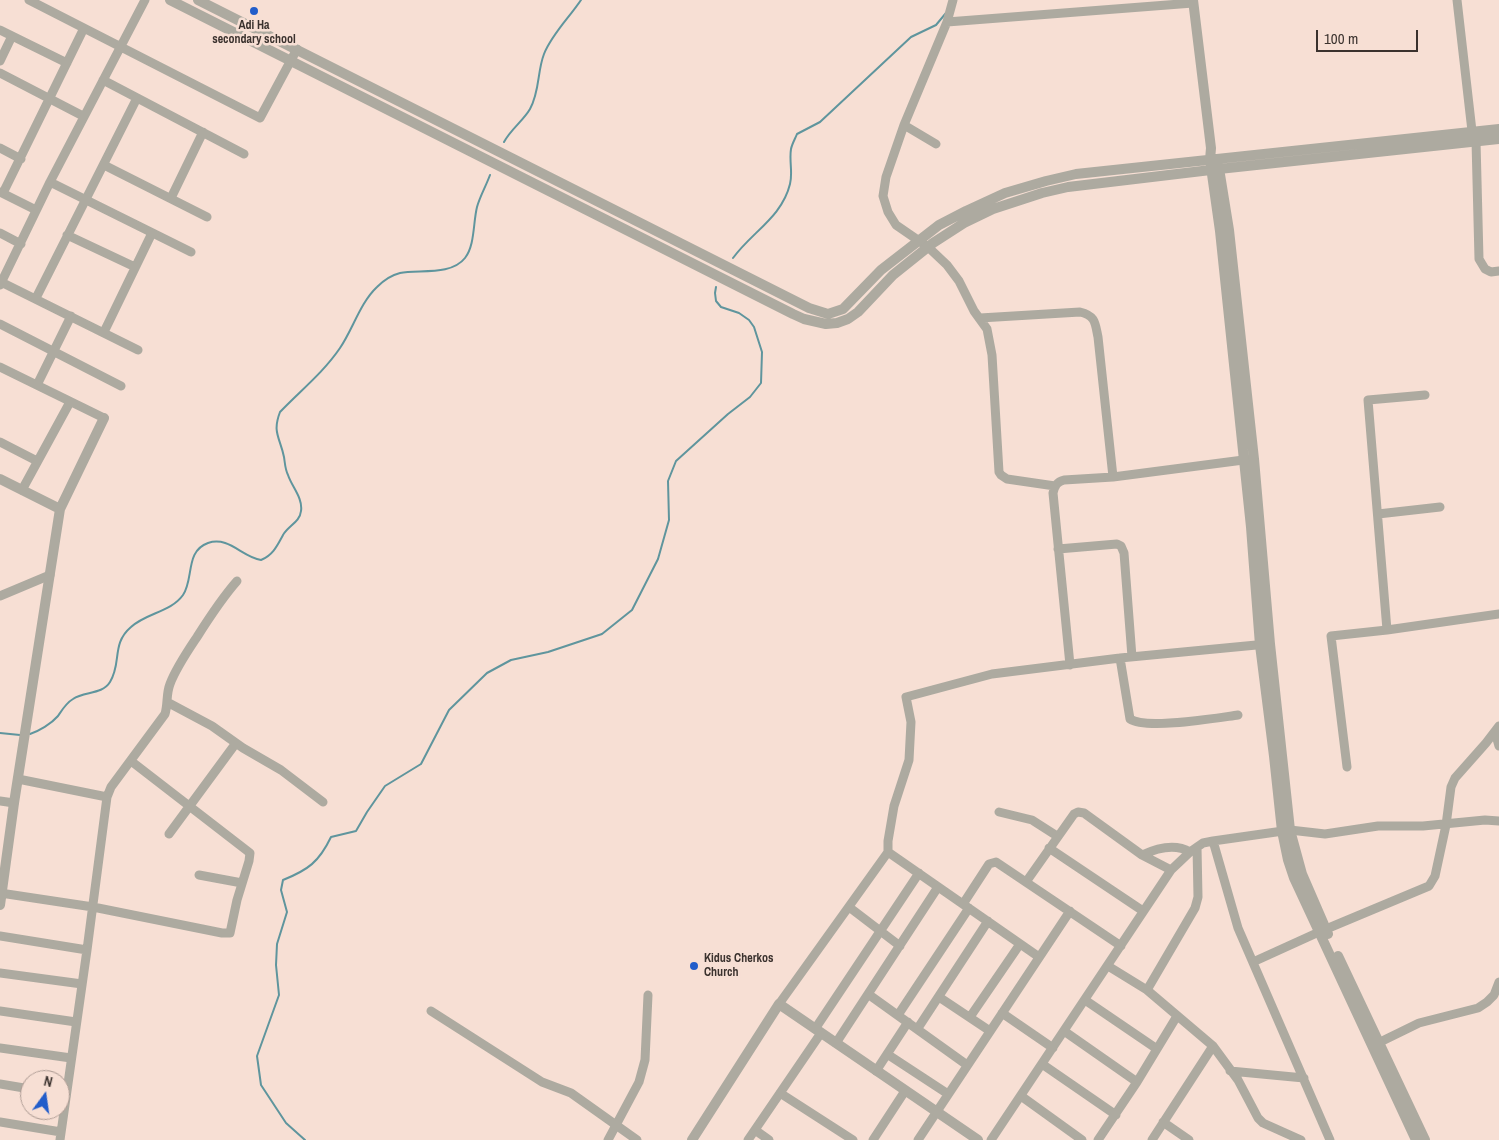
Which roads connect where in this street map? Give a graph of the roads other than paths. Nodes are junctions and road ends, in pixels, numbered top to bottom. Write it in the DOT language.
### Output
graph roads {
  1 [pos="29,0"];
  2 [pos="144,0"];
  3 [pos="170,0"];
  4 [pos="198,0"];
  5 [pos="953,0"];
  6 [pos="1457,0"];
  7 [pos="1193,2"];
  8 [pos="948,22"];
  9 [pos="84,28"];
  10 [pos="0,30"];
  11 [pos="12,36"];
  12 [pos="122,46"];
  13 [pos="297,50"];
  14 [pos="290,60"];
  15 [pos="0,61"];
  16 [pos="67,63"];
  17 [pos="0,73"];
  18 [pos="103,80"];
  19 [pos="137,98"];
  20 [pos="51,99"];
  21 [pos="423,114"];
  22 [pos="84,116"];
  23 [pos="418,125"];
  24 [pos="904,125"];
  25 [pos="1499,129"];
  26 [pos="203,132"];
  27 [pos="1474,136"];
  28 [pos="1499,139"];
  29 [pos="936,144"];
  30 [pos="0,148"];
  31 [pos="244,154"];
  32 [pos="21,159"];
  33 [pos="1214,164"];
  34 [pos="104,165"];
  35 [pos="50,182"];
  36 [pos="565,186"];
  37 [pos="2,192"];
  38 [pos="561,196"];
  39 [pos="171,198"];
  40 [pos="85,199"];
  41 [pos="36,210"];
  42 [pos="207,217"];
  43 [pos="152,233"];
  44 [pos="0,234"];
  45 [pos="67,235"];
  46 [pos="918,241"];
  47 [pos="21,244"];
  48 [pos="928,247"];
  49 [pos="191,252"];
  50 [pos="135,267"];
  51 [pos="1499,271"];
  52 [pos="1,283"];
  53 [pos="36,298"];
  54 [pos="72,316"];
  55 [pos="980,318"];
  56 [pos="0,324"];
  57 [pos="104,332"];
  58 [pos="138,350"];
  59 [pos="54,351"];
  60 [pos="0,368"];
  61 [pos="37,385"];
  62 [pos="121,386"];
  63 [pos="1425,395"];
  64 [pos="70,402"];
  65 [pos="104,418"];
  66 [pos="0,442"];
  67 [pos="1249,460"];
  68 [pos="37,461"];
  69 [pos="1113,477"];
  70 [pos="0,479"];
  71 [pos="1055,486"];
  72 [pos="22,490"];
  73 [pos="1440,507"];
  74 [pos="60,509"];
  75 [pos="1378,514"];
  76 [pos="1058,549"];
  77 [pos="50,575"];
  78 [pos="237,581"];
  79 [pos="0,596"];
  80 [pos="1499,614"];
  81 [pos="1387,630"];
  82 [pos="1265,644"];
  83 [pos="1120,658"];
  84 [pos="1132,658"];
  85 [pos="1070,665"];
  86 [pos="167,702"];
  87 [pos="1238,715"];
  88 [pos="1497,729"];
  89 [pos="236,743"];
  90 [pos="1499,746"];
  91 [pos="131,761"];
  92 [pos="1347,768"];
  93 [pos="18,779"];
  94 [pos="107,797"];
  95 [pos="0,801"];
  96 [pos="323,802"];
  97 [pos="14,803"];
  98 [pos="190,806"];
  99 [pos="999,812"];
  100 [pos="1499,821"];
  101 [pos="1446,825"];
  102 [pos="1286,831"];
  103 [pos="169,834"];
  104 [pos="1058,836"];
  105 [pos="1214,841"];
  106 [pos="4,844"];
  107 [pos="1049,848"];
  108 [pos="1194,850"];
  109 [pos="888,852"];
  110 [pos="1142,855"];
  111 [pos="1171,870"];
  112 [pos="918,873"];
  113 [pos="199,875"];
  114 [pos="1026,882"];
  115 [pos="242,883"];
  116 [pos="938,887"];
  117 [pos="1,893"];
  118 [pos="0,905"];
  119 [pos="966,906"];
  120 [pos="93,907"];
  121 [pos="849,907"];
  122 [pos="1070,911"];
  123 [pos="1143,911"];
  124 [pos="988,921"];
  125 [pos="880,931"];
  126 [pos="1322,931"];
  127 [pos="0,936"];
  128 [pos="1020,944"];
  129 [pos="900,946"];
  130 [pos="1121,946"];
  131 [pos="87,950"];
  132 [pos="1039,957"];
  133 [pos="1253,962"];
  134 [pos="1108,966"];
  135 [pos="0,973"];
  136 [pos="1499,982"];
  137 [pos="82,984"];
  138 [pos="1147,990"];
  139 [pos="868,994"];
  140 [pos="648,995"];
  141 [pos="939,997"];
  142 [pos="1085,1000"];
  143 [pos="779,1004"];
  144 [pos="0,1011"];
  145 [pos="431,1011"];
  146 [pos="1002,1014"];
  147 [pos="898,1015"];
  148 [pos="1177,1016"];
  149 [pos="970,1018"];
  150 [pos="76,1022"];
  151 [pos="908,1022"];
  152 [pos="918,1028"];
  153 [pos="1064,1030"];
  154 [pos="818,1031"];
  155 [pos="990,1031"];
  156 [pos="836,1043"];
  157 [pos="1376,1044"];
  158 [pos="1213,1046"];
  159 [pos="0,1048"];
  160 [pos="1053,1048"];
  161 [pos="1157,1049"];
  162 [pos="887,1054"];
  163 [pos="71,1058"];
  164 [pos="1042,1064"];
  165 [pos="967,1065"];
  166 [pos="68,1070"];
  167 [pos="1230,1070"];
  168 [pos="876,1071"];
  169 [pos="1304,1078"];
  170 [pos="1137,1082"];
  171 [pos="0,1084"];
  172 [pos="20,1087"];
  173 [pos="906,1090"];
  174 [pos="780,1093"];
  175 [pos="948,1094"];
  176 [pos="1021,1096"];
  177 [pos="937,1112"];
  178 [pos="1116,1115"];
  179 [pos="1410,1117"];
  180 [pos="61,1120"];
  181 [pos="0,1122"];
  182 [pos="1163,1122"];
  183 [pos="616,1126"];
  184 [pos="755,1130"];
  185 [pos="60,1136"];
  186 [pos="608,1140"];
  187 [pos="637,1140"];
  188 [pos="692,1140"];
  189 [pos="748,1140"];
  190 [pos="769,1140"];
  191 [pos="853,1140"];
  192 [pos="873,1140"];
  193 [pos="918,1140"];
  194 [pos="978,1140"];
  195 [pos="992,1140"];
  196 [pos="1082,1140"];
  197 [pos="1098,1140"];
  198 [pos="1152,1140"];
  199 [pos="1189,1140"];
  200 [pos="1301,1140"];
  201 [pos="1330,1140"];
  202 [pos="1416,1140"];
  203 [pos="1425,1140"];
  1 -- 9 [label="street"];
  2 -- 12 [label="street"];
  3 -- 14 [label="street"];
  4 -- 13 [label="street"];
  5 -- 8 [label="street"];
  6 -- 27 [label="street"];
  7 -- 8 [label="street"];
  7 -- 33 [label="street"];
  8 -- 24 [label="street"];
  9 -- 12 [label="street"];
  9 -- 16 [label="street"];
  10 -- 11 [label="street"];
  11 -- 15 [label="street"];
  11 -- 16 [label="street"];
  12 -- 14 [label="street"];
  12 -- 18 [label="street"];
  13 -- 14 [label="street"];
  13 -- 21 [label="street"];
  14 -- 23 [label="street"];
  16 -- 20 [label="street"];
  17 -- 20 [label="street"];
  18 -- 19 [label="street"];
  18 -- 22 [label="street"];
  19 -- 26 [label="street"];
  19 -- 34 [label="street"];
  20 -- 22 [label="street"];
  20 -- 32 [label="street"];
  21 -- 23 [label="street"];
  21 -- 36 [label="street"];
  22 -- 35 [label="street"];
  23 -- 38 [label="street"];
  24 -- 29 [label="street"];
  24 -- 46 [label="street"];
  25 -- 27 [label="street"];
  26 -- 31 [label="street"];
  26 -- 39 [label="street"];
  27 -- 28 [label="street"];
  27 -- 33 [label="street"];
  27 -- 51 [label="street"];
  30 -- 32 [label="street"];
  32 -- 37 [label="street"];
  33 -- 46 [label="street"];
  33 -- 48 [label="street"];
  33 -- 67 [label="street"];
  34 -- 39 [label="street"];
  34 -- 40 [label="street"];
  35 -- 40 [label="street"];
  35 -- 41 [label="street"];
  36 -- 38 [label="street"];
  36 -- 46 [label="street"];
  37 -- 41 [label="street"];
  38 -- 48 [label="street"];
  39 -- 42 [label="street"];
  40 -- 43 [label="street"];
  40 -- 45 [label="street"];
  41 -- 47 [label="street"];
  43 -- 49 [label="street"];
  43 -- 50 [label="street"];
  44 -- 47 [label="street"];
  45 -- 50 [label="street"];
  45 -- 53 [label="street"];
  46 -- 48 [label="street"];
  47 -- 52 [label="street"];
  48 -- 55 [label="street"];
  50 -- 57 [label="street"];
  52 -- 53 [label="street"];
  53 -- 54 [label="street"];
  54 -- 57 [label="street"];
  54 -- 59 [label="street"];
  55 -- 69 [label="street"];
  55 -- 71 [label="street"];
  56 -- 59 [label="street"];
  57 -- 58 [label="street"];
  59 -- 61 [label="street"];
  59 -- 62 [label="street"];
  60 -- 61 [label="street"];
  61 -- 64 [label="street"];
  63 -- 75 [label="street"];
  64 -- 65 [label="street"];
  64 -- 68 [label="street"];
  65 -- 74 [label="street"];
  66 -- 68 [label="street"];
  67 -- 69 [label="street"];
  67 -- 82 [label="street"];
  68 -- 72 [label="street"];
  69 -- 71 [label="street"];
  70 -- 72 [label="street"];
  71 -- 76 [label="street"];
  72 -- 74 [label="street"];
  73 -- 75 [label="street"];
  74 -- 77 [label="street"];
  75 -- 81 [label="street"];
  76 -- 84 [label="street"];
  76 -- 85 [label="street"];
  77 -- 79 [label="street"];
  77 -- 93 [label="street"];
  78 -- 86 [label="street"];
  80 -- 81 [label="street"];
  81 -- 92 [label="street"];
  82 -- 84 [label="street"];
  82 -- 102 [label="street"];
  83 -- 84 [label="street"];
  83 -- 85 [label="street"];
  83 -- 87 [label="street"];
  85 -- 109 [label="street"];
  86 -- 89 [label="street"];
  86 -- 91 [label="street"];
  88 -- 90 [label="street"];
  88 -- 101 [label="street"];
  89 -- 96 [label="street"];
  89 -- 98 [label="street"];
  91 -- 94 [label="street"];
  91 -- 98 [label="street"];
  93 -- 94 [label="street"];
  93 -- 97 [label="street"];
  94 -- 120 [label="street"];
  95 -- 97 [label="street"];
  97 -- 106 [label="street"];
  98 -- 103 [label="street"];
  98 -- 115 [label="street"];
  99 -- 104 [label="street"];
  100 -- 101 [label="street"];
  101 -- 102 [label="street"];
  101 -- 126 [label="street"];
  102 -- 105 [label="street"];
  102 -- 126 [label="street"];
  104 -- 107 [label="street"];
  104 -- 110 [label="street"];
  105 -- 108 [label="street"];
  105 -- 133 [label="street"];
  106 -- 117 [label="street"];
  107 -- 114 [label="street"];
  107 -- 123 [label="street"];
  108 -- 110 [label="street"];
  108 -- 111 [label="street"];
  108 -- 138 [label="street"];
  109 -- 112 [label="street"];
  109 -- 121 [label="street"];
  110 -- 111 [label="street"];
  111 -- 123 [label="street"];
  112 -- 116 [label="street"];
  112 -- 125 [label="street"];
  113 -- 115 [label="street"];
  114 -- 119 [label="street"];
  114 -- 122 [label="street"];
  115 -- 120 [label="street"];
  116 -- 119 [label="street"];
  116 -- 129 [label="street"];
  117 -- 118 [label="street"];
  117 -- 120 [label="street"];
  119 -- 124 [label="street"];
  119 -- 147 [label="street"];
  120 -- 131 [label="street"];
  121 -- 125 [label="street"];
  121 -- 143 [label="street"];
  122 -- 130 [label="street"];
  122 -- 132 [label="street"];
  123 -- 130 [label="street"];
  124 -- 128 [label="street"];
  124 -- 141 [label="street"];
  125 -- 129 [label="street"];
  125 -- 154 [label="street"];
  126 -- 133 [label="street"];
  126 -- 157 [label="street"];
  127 -- 131 [label="street"];
  128 -- 132 [label="street"];
  128 -- 149 [label="street"];
  129 -- 139 [label="street"];
  130 -- 134 [label="street"];
  131 -- 137 [label="street"];
  132 -- 146 [label="street"];
  133 -- 169 [label="street"];
  134 -- 138 [label="street"];
  134 -- 142 [label="street"];
  135 -- 137 [label="street"];
  136 -- 157 [label="street"];
  137 -- 150 [label="street"];
  138 -- 148 [label="street"];
  139 -- 147 [label="street"];
  139 -- 156 [label="street"];
  140 -- 183 [label="street"];
  141 -- 149 [label="street"];
  141 -- 152 [label="street"];
  142 -- 153 [label="street"];
  142 -- 161 [label="street"];
  143 -- 154 [label="street"];
  143 -- 188 [label="street"];
  144 -- 150 [label="street"];
  145 -- 183 [label="street"];
  146 -- 155 [label="street"];
  146 -- 160 [label="street"];
  147 -- 151 [label="street"];
  148 -- 158 [label="street"];
  148 -- 161 [label="street"];
  149 -- 155 [label="street"];
  150 -- 163 [label="street"];
  151 -- 152 [label="street"];
  151 -- 162 [label="street"];
  152 -- 165 [label="street"];
  153 -- 160 [label="street"];
  153 -- 170 [label="street"];
  154 -- 156 [label="street"];
  154 -- 174 [label="street"];
  155 -- 165 [label="street"];
  156 -- 168 [label="street"];
  157 -- 179 [label="street"];
  158 -- 167 [label="street"];
  158 -- 182 [label="street"];
  159 -- 163 [label="street"];
  160 -- 164 [label="street"];
  161 -- 170 [label="street"];
  162 -- 168 [label="street"];
  162 -- 175 [label="street"];
  163 -- 166 [label="street"];
  164 -- 176 [label="street"];
  164 -- 178 [label="street"];
  165 -- 175 [label="street"];
  167 -- 169 [label="street"];
  167 -- 200 [label="street"];
  168 -- 173 [label="street"];
  169 -- 201 [label="street"];
  170 -- 178 [label="street"];
  171 -- 172 [label="street"];
  173 -- 177 [label="street"];
  173 -- 192 [label="street"];
  174 -- 184 [label="street"];
  174 -- 191 [label="street"];
  175 -- 177 [label="street"];
  176 -- 195 [label="street"];
  176 -- 196 [label="street"];
  177 -- 193 [label="street"];
  177 -- 194 [label="street"];
  178 -- 197 [label="street"];
  179 -- 202 [label="street"];
  179 -- 203 [label="street"];
  180 -- 185 [label="street"];
  181 -- 185 [label="street"];
  182 -- 198 [label="street"];
  182 -- 199 [label="street"];
  183 -- 186 [label="street"];
  183 -- 187 [label="street"];
  184 -- 189 [label="street"];
  184 -- 190 [label="street"];
}
